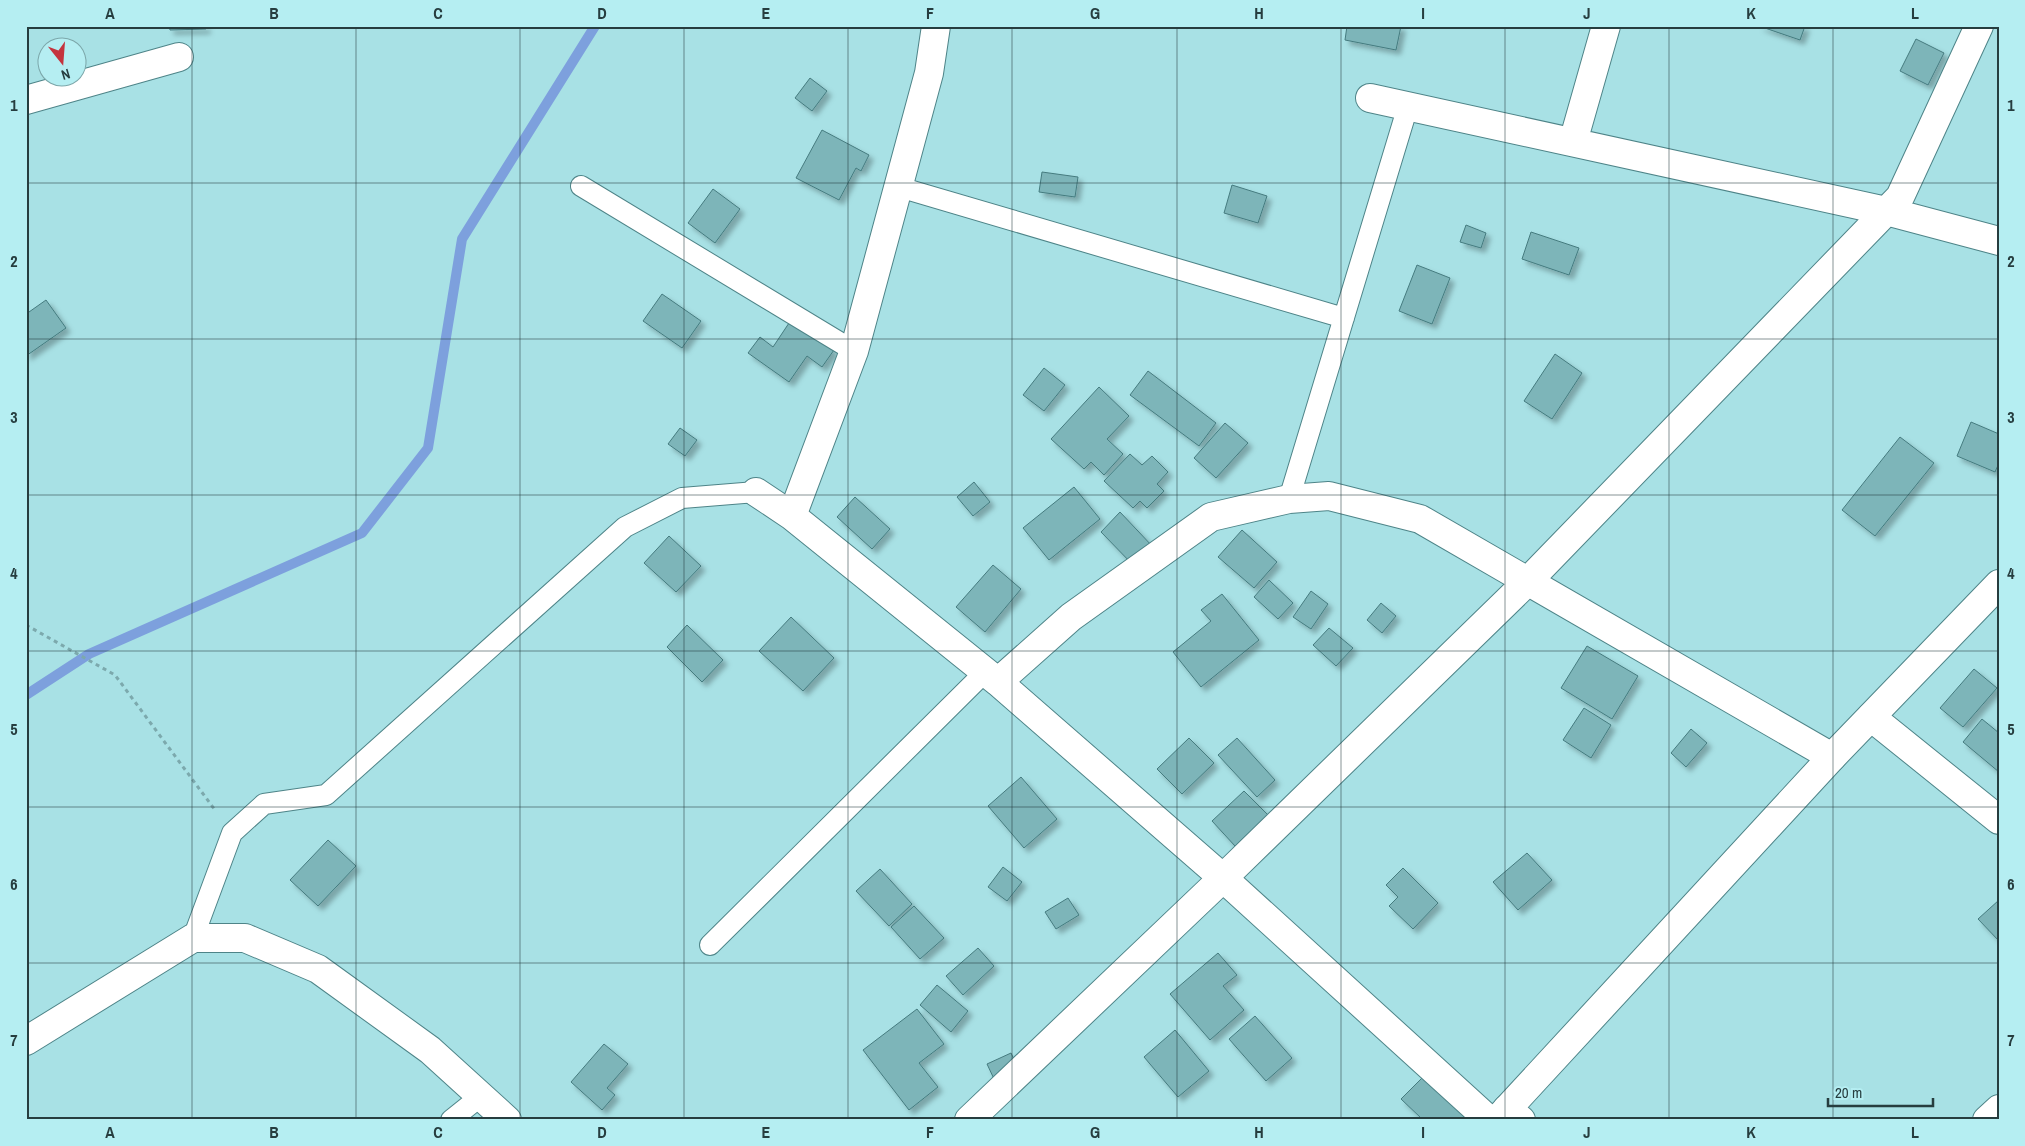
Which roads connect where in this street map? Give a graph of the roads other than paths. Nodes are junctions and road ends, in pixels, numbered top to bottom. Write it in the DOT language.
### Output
graph roads {
  1 [pos="936,26"];
  2 [pos="1606,26"];
  3 [pos="1979,26"];
  4 [pos="179,57"];
  5 [pos="1370,98"];
  6 [pos="26,100"];
  7 [pos="1408,106"];
  8 [pos="1572,142"];
  9 [pos="581,186"];
  10 [pos="899,187"];
  11 [pos="1886,211"];
  12 [pos="1999,241"];
  13 [pos="1344,318"];
  14 [pos="854,351"];
  15 [pos="756,492"];
  16 [pos="1289,499"];
  17 [pos="792,516"];
  18 [pos="1528,581"];
  19 [pos="1999,584"];
  20 [pos="991,677"];
  21 [pos="1871,717"];
  22 [pos="1832,757"];
  23 [pos="1999,820"];
  24 [pos="1223,878"];
  25 [pos="193,938"];
  26 [pos="710,945"];
  27 [pos="26,1042"];
  28 [pos="481,1096"];
  29 [pos="1999,1109"];
  30 [pos="1504,1117"];
  31 [pos="451,1120"];
  32 [pos="507,1120"];
  33 [pos="969,1120"];
  34 [pos="1987,1120"];
  1 -- 10 [label="street"];
  2 -- 8 [label="street"];
  3 -- 11 [label="street"];
  4 -- 6 [label="street"];
  5 -- 7 [label="street"];
  7 -- 8 [label="street"];
  7 -- 13 [label="lane"];
  8 -- 11 [label="street"];
  9 -- 14 [label="lane"];
  10 -- 13 [label="lane"];
  10 -- 14 [label="street"];
  11 -- 12 [label="street"];
  11 -- 18 [label="street"];
  13 -- 16 [label="lane"];
  14 -- 17 [label="street"];
  15 -- 17 [label="street"];
  15 -- 25 [label="lane"];
  16 -- 18 [label="street"];
  16 -- 20 [label="street"];
  17 -- 20 [label="street"];
  18 -- 22 [label="street"];
  18 -- 24 [label="street"];
  19 -- 21 [label="street"];
  20 -- 24 [label="street"];
  20 -- 26 [label="lane"];
  21 -- 22 [label="street"];
  21 -- 23 [label="street"];
  22 -- 30 [label="street"];
  24 -- 30 [label="street"];
  24 -- 33 [label="street"];
  25 -- 27 [label="street"];
  25 -- 28 [label="street"];
  28 -- 31 [label="lane"];
  28 -- 32 [label="street"];
  29 -- 34 [label="street"];
}
